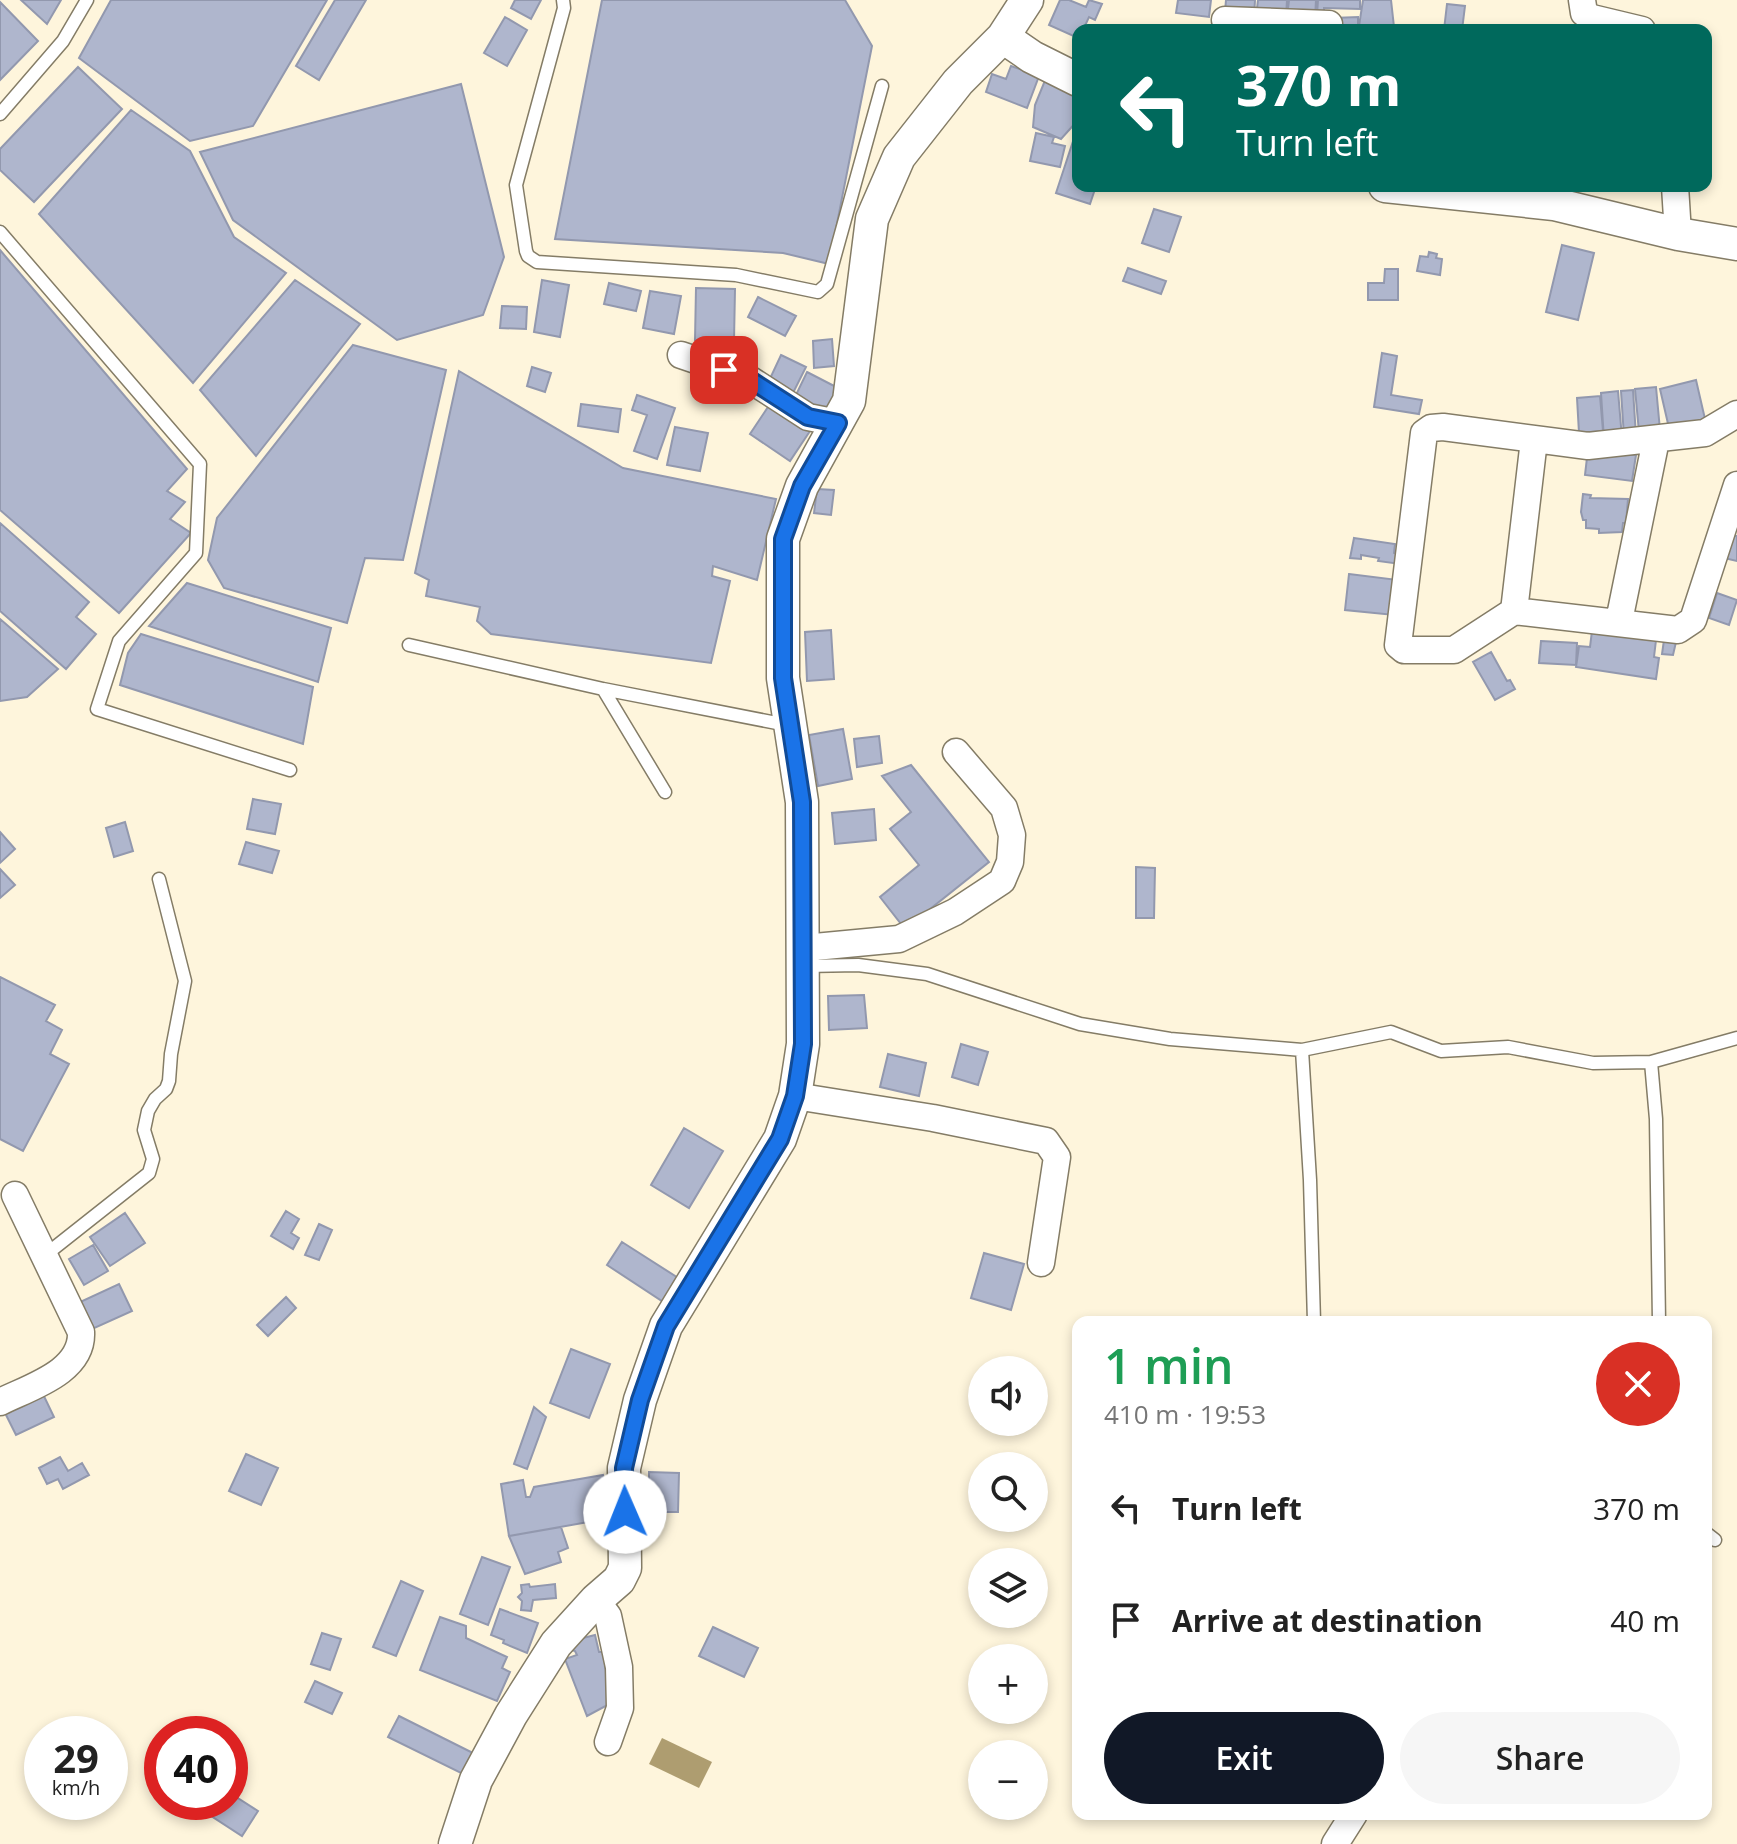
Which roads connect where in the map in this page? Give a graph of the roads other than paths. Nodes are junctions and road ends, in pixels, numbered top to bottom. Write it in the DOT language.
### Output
graph roads {
  1 [pos="87,0"];
  2 [pos="563,0"];
  3 [pos="1027,0"];
  4 [pos="1582,0"];
  5 [pos="1225,20"];
  6 [pos="1329,24"];
  7 [pos="1617,24"];
  8 [pos="1003,37"];
  9 [pos="1072,77"];
  10 [pos="882,86"];
  11 [pos="0,114"];
  12 [pos="1462,192"];
  13 [pos="1675,192"];
  14 [pos="0,232"];
  15 [pos="1678,234"];
  16 [pos="1737,244"];
  17 [pos="681,355"];
  18 [pos="1737,414"];
  19 [pos="838,423"];
  20 [pos="1534,440"];
  21 [pos="1656,440"];
  22 [pos="1737,485"];
  23 [pos="1514,611"];
  24 [pos="1619,621"];
  25 [pos="409,645"];
  26 [pos="603,689"];
  27 [pos="790,725"];
  28 [pos="956,752"];
  29 [pos="290,770"];
  30 [pos="665,792"];
  31 [pos="159,879"];
  32 [pos="804,957"];
  33 [pos="1737,1038"];
  34 [pos="1302,1050"];
  35 [pos="1651,1062"];
  36 [pos="795,1096"];
  37 [pos="15,1195"];
  38 [pos="44,1256"];
  39 [pos="1041,1263"];
  40 [pos="1314,1316"];
  41 [pos="1659,1316"];
  42 [pos="0,1402"];
  43 [pos="596,1600"];
  44 [pos="608,1742"];
  45 [pos="1350,1820"];
  46 [pos="455,1844"];
  47 [pos="1335,1844"];
  1 -- 11 [label="lane"];
  2 -- 10 [label="lane"];
  3 -- 8 [label="street"];
  4 -- 7 [label="street"];
  5 -- 6 [label="street"];
  8 -- 9 [label="street"];
  8 -- 19 [label="street"];
  12 -- 15 [label="street"];
  13 -- 15 [label="street"];
  14 -- 29 [label="lane"];
  15 -- 16 [label="street"];
  17 -- 19 [label="street"];
  18 -- 21 [label="street"];
  19 -- 27 [label="street"];
  20 -- 21 [label="street"];
  20 -- 23 [label="street"];
  20 -- 23 [label="street"];
  21 -- 24 [label="street"];
  22 -- 24 [label="street"];
  23 -- 24 [label="street"];
  25 -- 26 [label="lane"];
  26 -- 27 [label="lane"];
  26 -- 30 [label="lane"];
  27 -- 32 [label="street"];
  28 -- 32 [label="street"];
  31 -- 38 [label="lane"];
  32 -- 34 [label="lane"];
  32 -- 36 [label="street"];
  33 -- 35 [label="lane"];
  34 -- 35 [label="lane"];
  34 -- 40 [label="lane"];
  35 -- 41 [label="lane"];
  36 -- 39 [label="street"];
  36 -- 43 [label="street"];
  37 -- 38 [label="street"];
  38 -- 42 [label="street"];
  43 -- 44 [label="street"];
  43 -- 46 [label="street"];
  45 -- 47 [label="street"];
}
